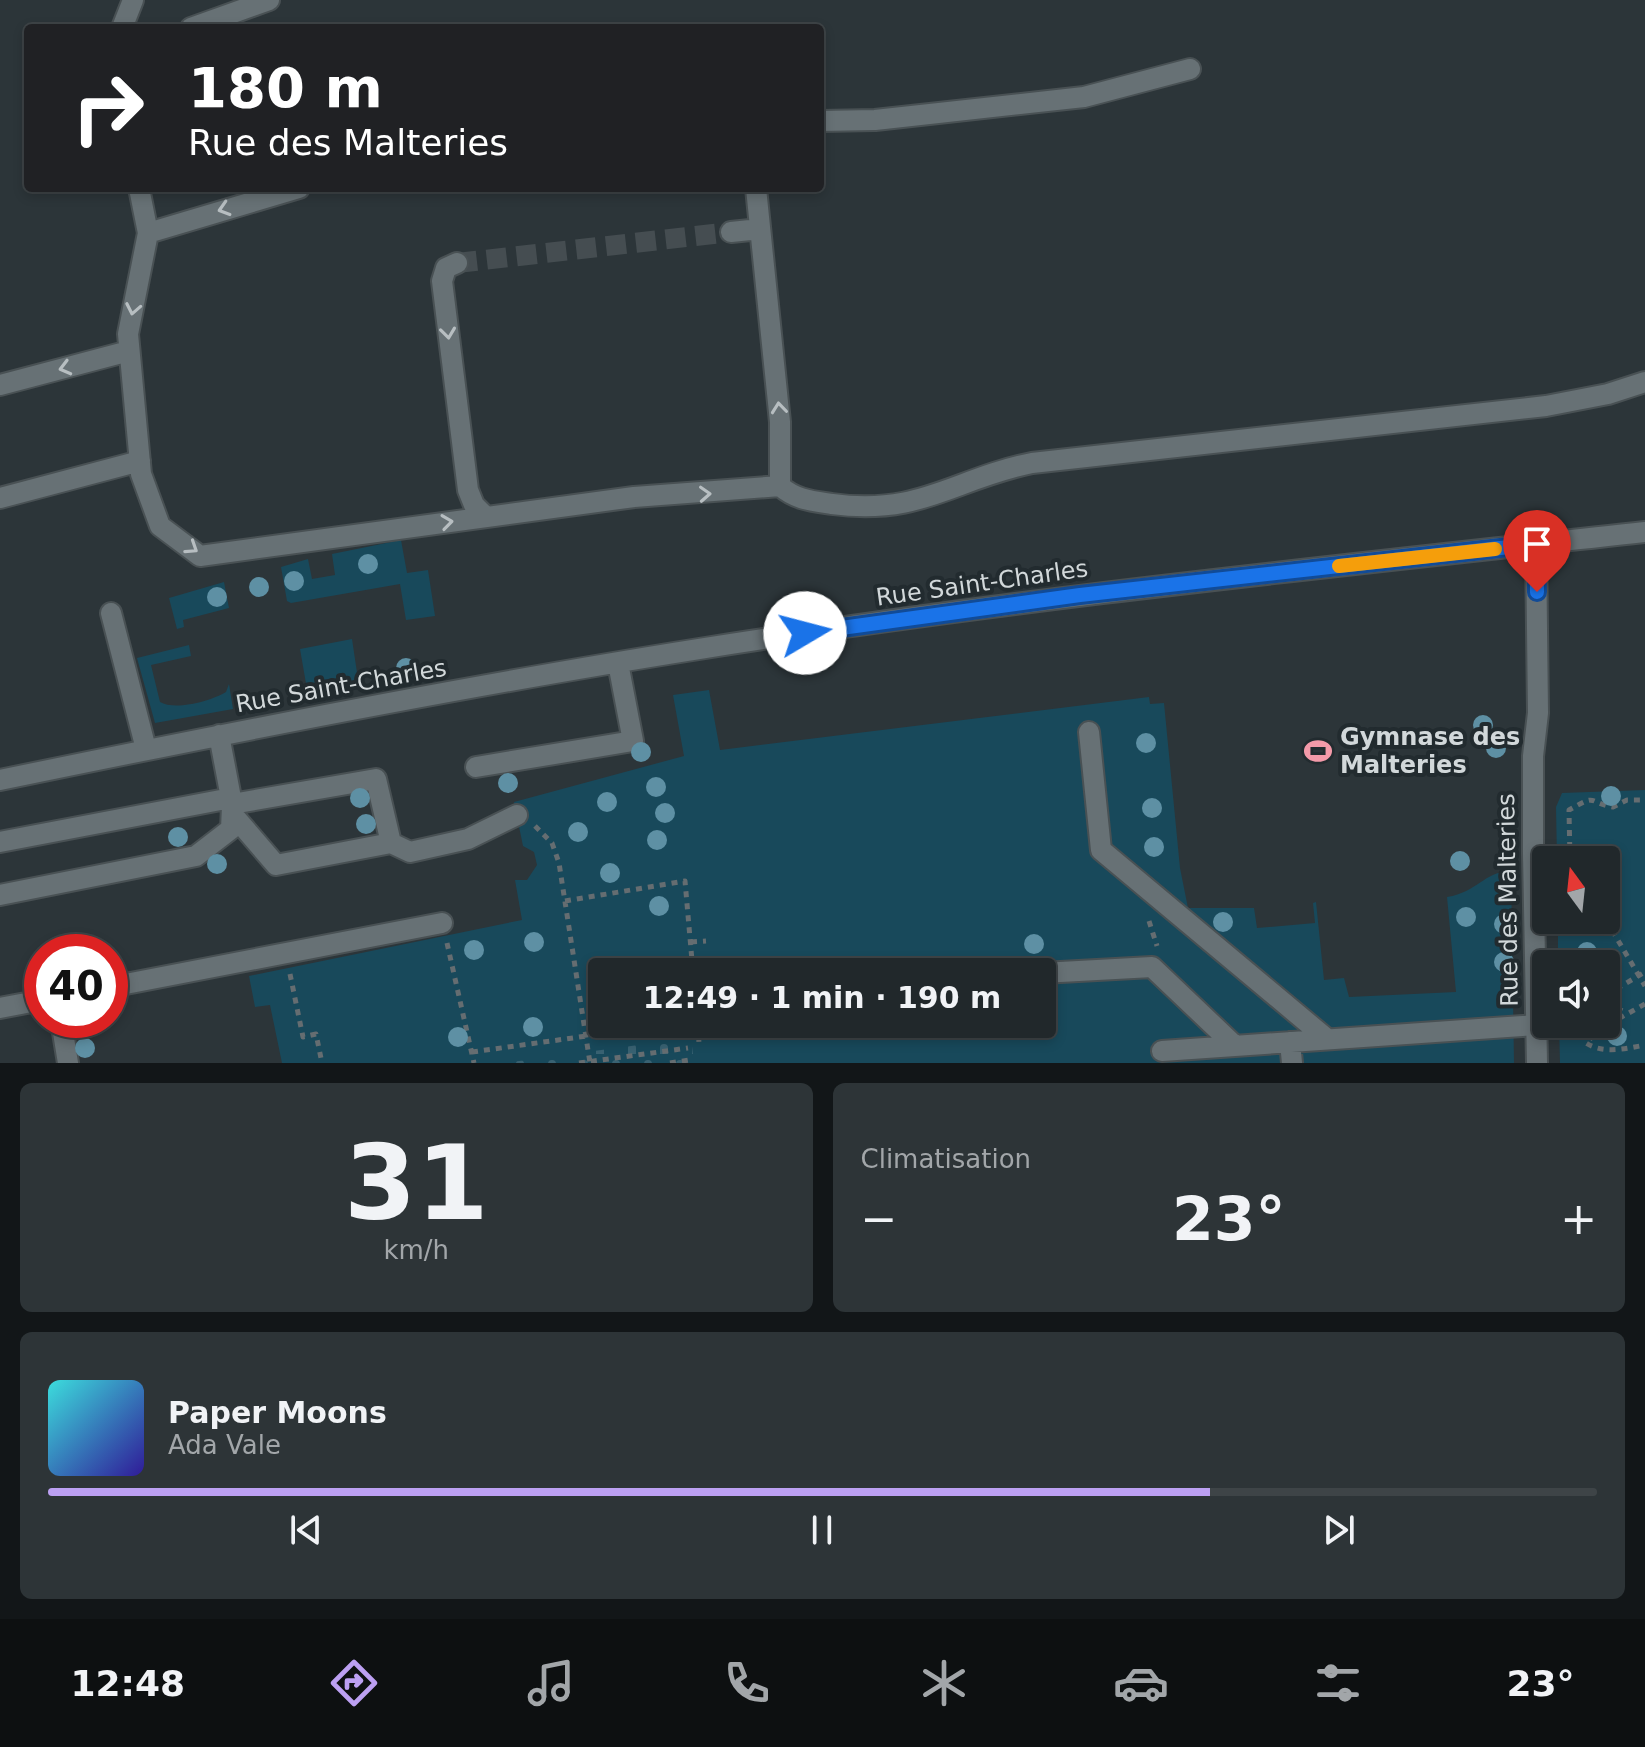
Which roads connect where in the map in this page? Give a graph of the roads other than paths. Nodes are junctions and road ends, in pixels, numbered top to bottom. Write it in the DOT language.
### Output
graph roads {
  1 [pos="133,0"];
  2 [pos="269,0"];
  3 [pos="124,24"];
  4 [pos="202,24"];
  5 [pos="1190,69"];
  6 [pos="824,121"];
  7 [pos="140,192"];
  8 [pos="286,192"];
  9 [pos="756,192"];
  10 [pos="760,229"];
  11 [pos="731,232"];
  12 [pos="148,233"];
  13 [pos="457,263"];
  14 [pos="129,351"];
  15 [pos="1645,382"];
  16 [pos="0,385"];
  17 [pos="140,461"];
  18 [pos="780,486"];
  19 [pos="0,498"];
  20 [pos="486,517"];
  21 [pos="1645,532"];
  22 [pos="1536,544"];
  23 [pos="111,613"];
  24 [pos="618,663"];
  25 [pos="1089,732"];
  26 [pos="219,735"];
  27 [pos="146,749"];
  28 [pos="476,767"];
  29 [pos="0,780"];
  30 [pos="232,806"];
  31 [pos="517,815"];
  32 [pos="0,842"];
  33 [pos="391,843"];
  34 [pos="0,895"];
  35 [pos="442,923"];
  36 [pos="1535,950"];
  37 [pos="1056,972"];
  38 [pos="128,984"];
  39 [pos="24,1003"];
  40 [pos="0,1008"];
  41 [pos="1532,1025"];
  42 [pos="64,1038"];
  43 [pos="1536,1038"];
  44 [pos="1327,1039"];
  45 [pos="1290,1042"];
  46 [pos="1234,1045"];
  47 [pos="1162,1051"];
  48 [pos="68,1063"];
  49 [pos="1292,1063"];
  50 [pos="1537,1063"];
  1 -- 3 [label="street"];
  2 -- 4 [label="street"];
  5 -- 6 [label="street"];
  7 -- 12 [label="street"];
  8 -- 12 [label="street, one-way"];
  9 -- 10 [label="street"];
  10 -- 11 [label="street"];
  18 -- 10 [label="street, one-way"];
  12 -- 14 [label="street, one-way"];
  13 -- 20 [label="street, one-way"];
  14 -- 16 [label="street, one-way"];
  14 -- 17 [label="street"];
  15 -- 18 [label="street"];
  17 -- 19 [label="street"];
  17 -- 20 [label="street, one-way"];
  20 -- 18 [label="street, one-way"];
  21 -- 22 [label="street, Rue Saint-Charles"];
  22 -- 24 [label="street, Rue Saint-Charles"];
  22 -- 36 [label="street, Rue des Malteries"];
  23 -- 27 [label="street"];
  24 -- 26 [label="street, Rue Saint-Charles"];
  24 -- 28 [label="street"];
  25 -- 44 [label="street"];
  26 -- 27 [label="street, Rue Saint-Charles"];
  26 -- 30 [label="street"];
  27 -- 29 [label="street, Rue Saint-Charles"];
  30 -- 32 [label="street"];
  30 -- 33 [label="street"];
  30 -- 33 [label="street"];
  30 -- 34 [label="street"];
  31 -- 33 [label="street"];
  35 -- 38 [label="street"];
  37 -- 46 [label="street"];
  39 -- 40 [label="street"];
  41 -- 44 [label="street"];
  42 -- 48 [label="street"];
  43 -- 50 [label="street, Rue des Malteries"];
  44 -- 45 [label="street"];
  45 -- 46 [label="street"];
  45 -- 49 [label="street"];
  46 -- 47 [label="street"];
}
